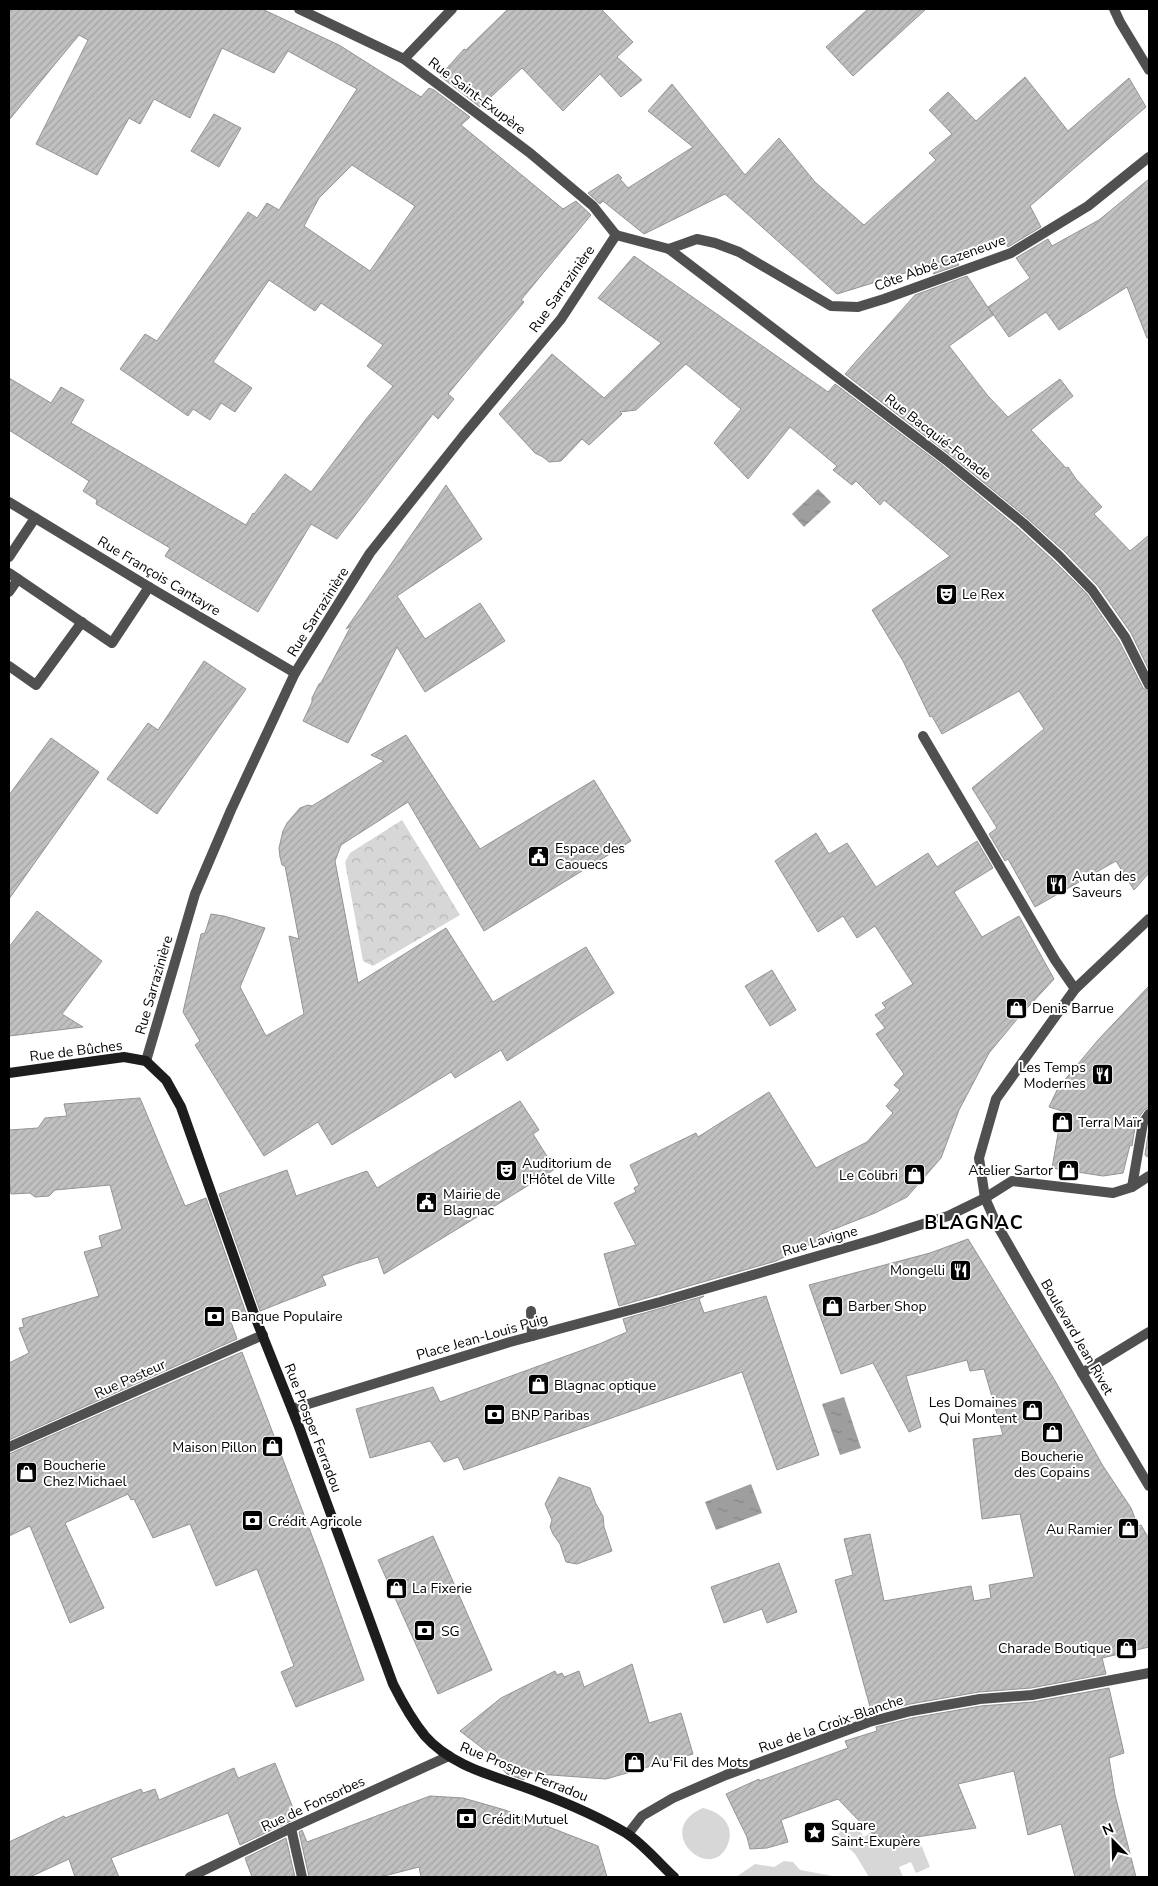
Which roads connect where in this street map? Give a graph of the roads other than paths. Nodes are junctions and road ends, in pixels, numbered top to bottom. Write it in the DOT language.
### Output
graph roads {
  1 [pos="299,9"];
  2 [pos="452,9"];
  3 [pos="1114,9"];
  4 [pos="404,59"];
  5 [pos="1149,70"];
  6 [pos="1149,156"];
  7 [pos="616,235"];
  8 [pos="669,249"];
  9 [pos="9,502"];
  10 [pos="35,518"];
  11 [pos="9,557"];
  12 [pos="13,576"];
  13 [pos="149,588"];
  14 [pos="9,592"];
  15 [pos="82,622"];
  16 [pos="9,666"];
  17 [pos="295,673"];
  18 [pos="1149,685"];
  19 [pos="923,736"];
  20 [pos="1149,919"];
  21 [pos="1075,989"];
  22 [pos="146,1061"];
  23 [pos="9,1073"];
  24 [pos="1149,1114"];
  25 [pos="1149,1176"];
  26 [pos="1132,1187"];
  27 [pos="985,1198"];
  28 [pos="660,1302"];
  29 [pos="530,1311"];
  30 [pos="1149,1332"];
  31 [pos="263,1335"];
  32 [pos="532,1336"];
  33 [pos="1082,1373"];
  34 [pos="292,1409"];
  35 [pos="9,1447"];
  36 [pos="1149,1486"];
  37 [pos="1149,1673"];
  38 [pos="449,1756"];
  39 [pos="292,1828"];
  40 [pos="628,1834"];
  41 [pos="190,1877"];
  42 [pos="302,1877"];
  43 [pos="674,1877"];
  1 -- 4 [label="street, Rue Saint-Exupère"];
  2 -- 4 [label="street"];
  3 -- 5 [label="street"];
  4 -- 7 [label="street, Rue Saint-Exupère"];
  6 -- 8 [label="street, Côte Abbé Cazeneuve"];
  7 -- 8 [label="street"];
  7 -- 17 [label="street, Rue Sarrazinière"];
  8 -- 18 [label="street, Rue Bacquié-Fonade"];
  9 -- 10 [label="street, Rue François Cantayre"];
  10 -- 11 [label="street"];
  10 -- 13 [label="street, Rue François Cantayre"];
  12 -- 14 [label="street"];
  12 -- 15 [label="street"];
  13 -- 15 [label="street"];
  13 -- 17 [label="street, Rue François Cantayre"];
  15 -- 16 [label="street"];
  17 -- 22 [label="street, Rue Sarrazinière"];
  19 -- 21 [label="street"];
  20 -- 21 [label="street, Boulevard Jean Rivet"];
  21 -- 27 [label="street, Boulevard Jean Rivet"];
  22 -- 23 [label="main road, Rue de Bûches"];
  22 -- 31 [label="main road, Rue Prosper Ferradou"];
  24 -- 26 [label="street"];
  25 -- 26 [label="street"];
  26 -- 27 [label="street, Rue Lavigne"];
  27 -- 28 [label="street, Rue Lavigne"];
  27 -- 33 [label="street, Boulevard Jean Rivet"];
  28 -- 32 [label="street, Place Jean-Louis Puig"];
  29 -- 32 [label="street"];
  30 -- 33 [label="street"];
  31 -- 34 [label="main road, Rue Prosper Ferradou"];
  31 -- 35 [label="street, Rue Pasteur"];
  32 -- 34 [label="street, Place Jean-Louis Puig"];
  33 -- 36 [label="street, Boulevard Jean Rivet"];
  34 -- 38 [label="main road, Rue Prosper Ferradou"];
  37 -- 40 [label="street, Rue de la Croix-Blanche"];
  38 -- 39 [label="street, Rue de Fonsorbes"];
  38 -- 40 [label="main road, Rue Prosper Ferradou"];
  39 -- 41 [label="street, Rue de Fonsorbes"];
  39 -- 42 [label="street"];
  40 -- 43 [label="main road, Rue Prosper Ferradou"];
}
